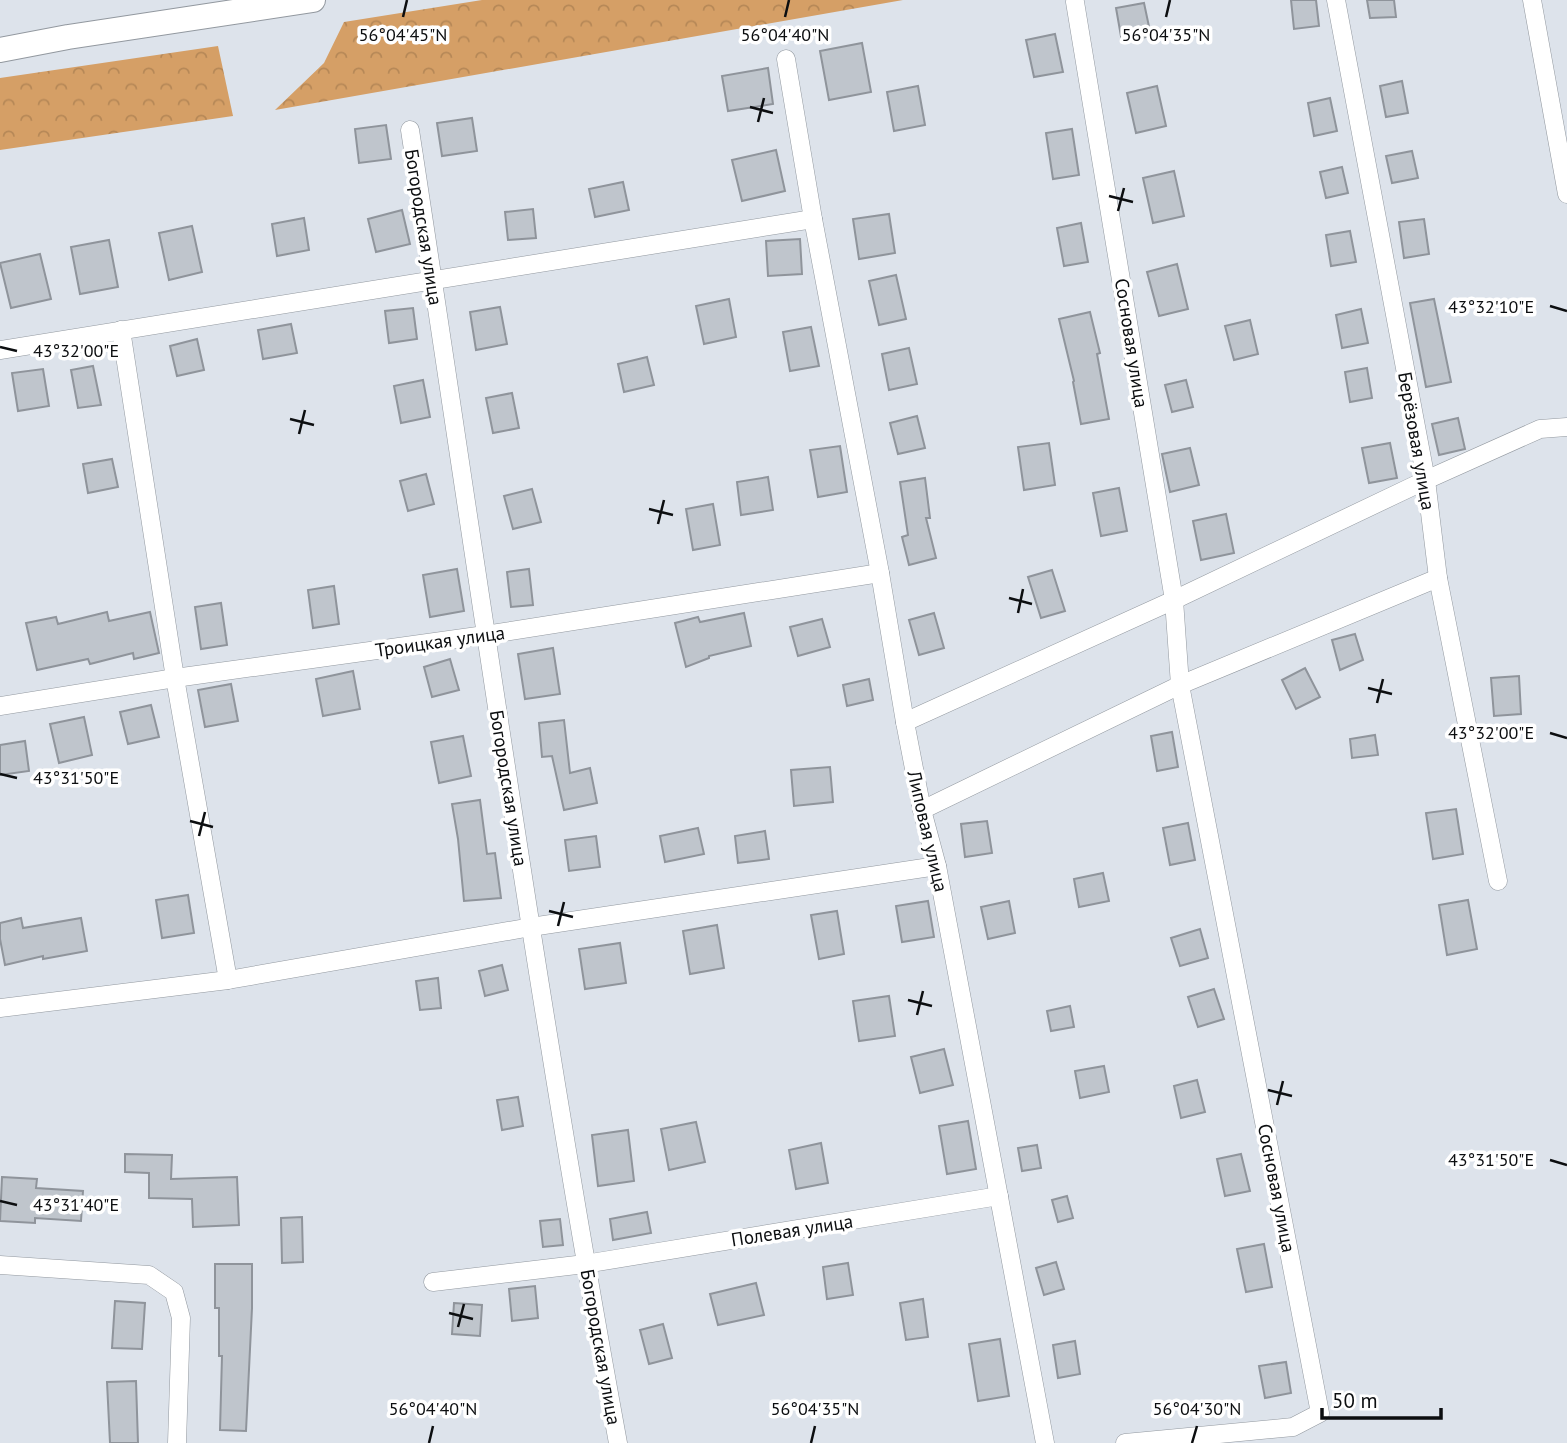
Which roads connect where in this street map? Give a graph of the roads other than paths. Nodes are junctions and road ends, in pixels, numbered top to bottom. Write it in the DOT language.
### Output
graph roads {
  1 [pos="313,0"];
  2 [pos="1336,0"];
  3 [pos="1532,0"];
  4 [pos="1076,2"];
  5 [pos="0,50"];
  6 [pos="786,59"];
  7 [pos="410,131"];
  8 [pos="1564,164"];
  9 [pos="1567,194"];
  10 [pos="813,219"];
  11 [pos="433,280"];
  12 [pos="121,330"];
  13 [pos="0,350"];
  14 [pos="1567,427"];
  15 [pos="1426,480"];
  16 [pos="880,573"];
  17 [pos="1438,578"];
  18 [pos="1174,600"];
  19 [pos="485,635"];
  20 [pos="175,678"];
  21 [pos="1180,685"];
  22 [pos="0,706"];
  23 [pos="905,722"];
  24 [pos="922,810"];
  25 [pos="937,866"];
  26 [pos="1499,881"];
  27 [pos="531,926"];
  28 [pos="228,980"];
  29 [pos="0,1008"];
  30 [pos="999,1196"];
  31 [pos="585,1264"];
  32 [pos="0,1265"];
  33 [pos="433,1282"];
  34 [pos="177,1443"];
  35 [pos="618,1443"];
  36 [pos="1045,1443"];
  37 [pos="1125,1443"];
  1 -- 5 [label="street"];
  2 -- 15 [label="street, Берёзовая улица"];
  3 -- 8 [label="street"];
  4 -- 18 [label="street, Сосновая улица"];
  6 -- 10 [label="street, Липовая улица"];
  7 -- 11 [label="street, Богородская улица"];
  8 -- 9 [label="street"];
  10 -- 11 [label="street"];
  10 -- 16 [label="street, Липовая улица"];
  11 -- 12 [label="street"];
  11 -- 19 [label="street, Богородская улица"];
  12 -- 13 [label="street"];
  12 -- 20 [label="street"];
  14 -- 15 [label="street"];
  15 -- 17 [label="street, Берёзовая улица"];
  15 -- 18 [label="street"];
  16 -- 19 [label="street, Троицкая улица"];
  16 -- 23 [label="street, Липовая улица"];
  17 -- 21 [label="street"];
  17 -- 26 [label="street, Берёзовая улица"];
  18 -- 21 [label="street, Сосновая улица"];
  18 -- 23 [label="street"];
  19 -- 20 [label="street, Троицкая улица"];
  19 -- 27 [label="street, Богородская улица"];
  20 -- 22 [label="street, Троицкая улица"];
  20 -- 28 [label="street"];
  21 -- 24 [label="street"];
  21 -- 37 [label="street, Сосновая улица"];
  23 -- 24 [label="street, Липовая улица"];
  24 -- 25 [label="street, Липовая улица"];
  25 -- 27 [label="street"];
  25 -- 30 [label="street, Липовая улица"];
  27 -- 28 [label="street"];
  27 -- 31 [label="street, Богородская улица"];
  28 -- 29 [label="street"];
  30 -- 31 [label="street, Полевая улица"];
  30 -- 36 [label="street, Липовая улица"];
  31 -- 33 [label="street, Полевая улица"];
  31 -- 35 [label="street, Богородская улица"];
  32 -- 34 [label="street"];
}
